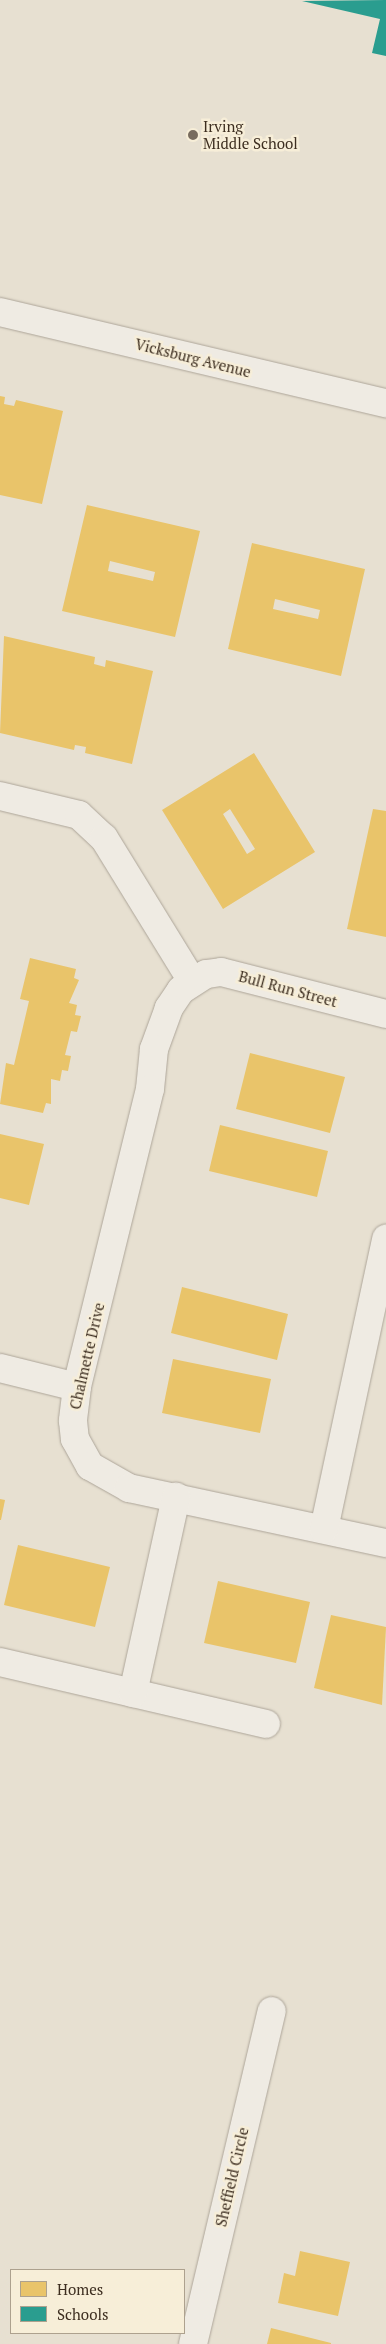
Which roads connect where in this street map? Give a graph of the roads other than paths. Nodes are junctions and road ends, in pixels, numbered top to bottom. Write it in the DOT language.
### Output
graph roads {
  1 [pos="0,312"];
  2 [pos="386,403"];
  3 [pos="0,796"];
  4 [pos="192,981"];
  5 [pos="386,1014"];
  6 [pos="386,1239"];
  7 [pos="0,1368"];
  8 [pos="76,1387"];
  9 [pos="176,1497"];
  10 [pos="324,1529"];
  11 [pos="386,1543"];
  12 [pos="0,1662"];
  13 [pos="133,1693"];
  14 [pos="266,1724"];
  15 [pos="272,2011"];
  16 [pos="193,2344"];
  1 -- 2 [label="street, Vicksburg Avenue"];
  3 -- 4 [label="street"];
  4 -- 5 [label="street, Bull Run Street"];
  4 -- 8 [label="street, Chalmette Drive"];
  6 -- 10 [label="street"];
  7 -- 8 [label="street"];
  8 -- 9 [label="street, Chalmette Drive"];
  9 -- 10 [label="street, Chalmette Drive"];
  9 -- 13 [label="street"];
  10 -- 11 [label="street, Chalmette Drive"];
  12 -- 13 [label="street"];
  13 -- 14 [label="street"];
  15 -- 16 [label="street, Sheffield Circle"];
}
